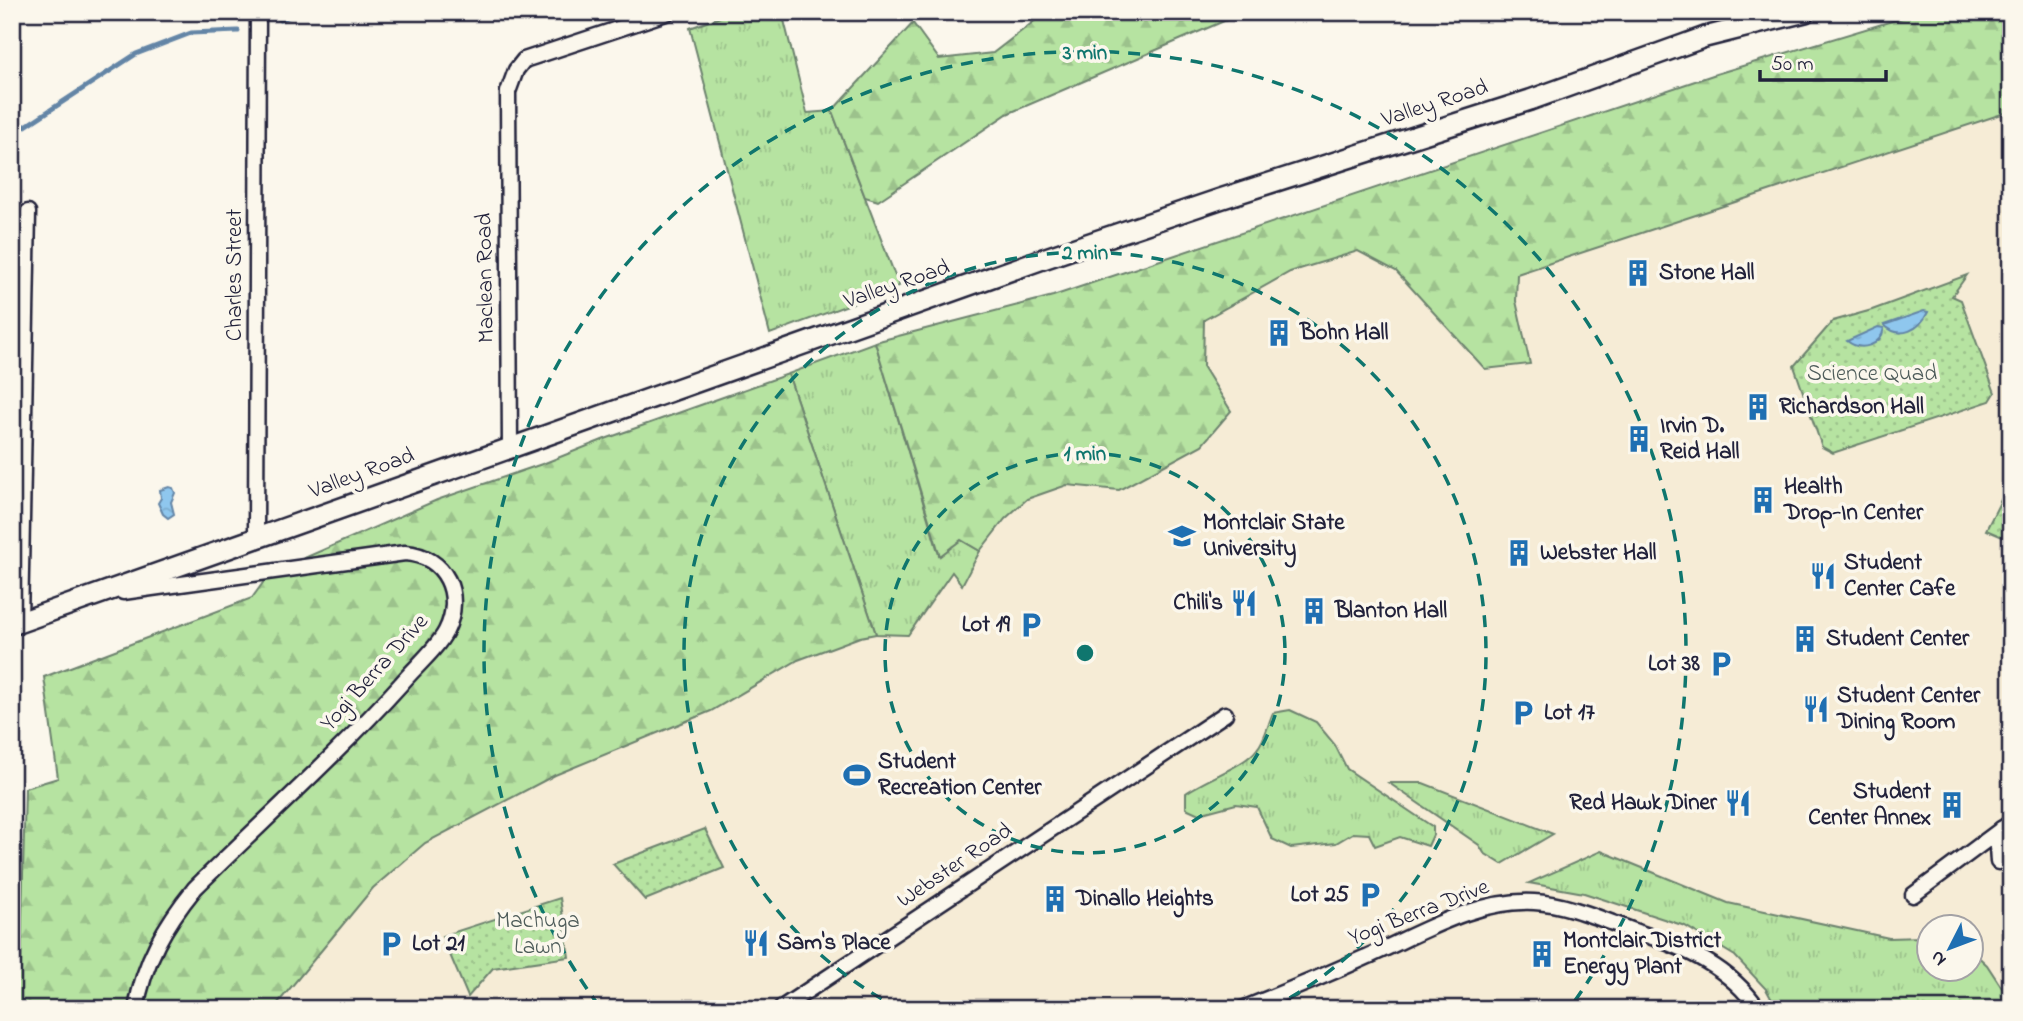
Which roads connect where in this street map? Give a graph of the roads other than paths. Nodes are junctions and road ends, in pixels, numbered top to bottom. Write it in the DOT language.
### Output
graph roads {
  1 [pos="258,12"];
  2 [pos="669,12"];
  3 [pos="1805,12"];
  4 [pos="28,212"];
  5 [pos="510,447"];
  6 [pos="256,538"];
  7 [pos="94,596"];
  8 [pos="16,624"];
  9 [pos="1225,714"];
  10 [pos="2006,825"];
  11 [pos="1998,862"];
  12 [pos="1913,895"];
  13 [pos="136,1009"];
  14 [pos="780,1009"];
  15 [pos="1242,1009"];
  16 [pos="1758,1009"];
  1 -- 6 [label="street, Charles Street"];
  2 -- 5 [label="street, Maclean Road"];
  3 -- 5 [label="main road, Valley Road"];
  4 -- 8 [label="street"];
  5 -- 6 [label="main road, Valley Road"];
  6 -- 7 [label="main road, Valley Road"];
  7 -- 8 [label="main road, Valley Road"];
  7 -- 13 [label="street, Yogi Berra Drive"];
  9 -- 14 [label="street, Webster Road"];
  10 -- 11 [label="street"];
  10 -- 12 [label="street"];
  15 -- 16 [label="street, Yogi Berra Drive"];
}
